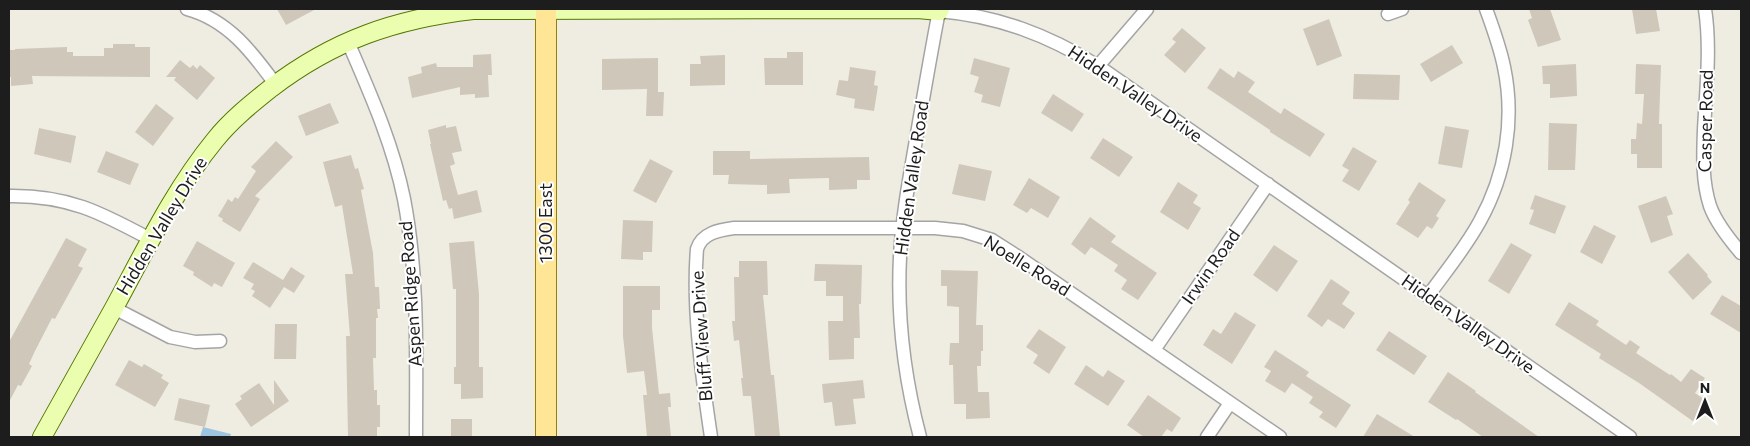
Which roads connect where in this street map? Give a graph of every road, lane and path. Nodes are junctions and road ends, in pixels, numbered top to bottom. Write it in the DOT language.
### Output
graph roads {
  1 [pos="186,9"];
  2 [pos="546,9"];
  3 [pos="683,9"];
  4 [pos="1147,9"];
  5 [pos="1402,9"];
  6 [pos="1486,9"];
  7 [pos="1705,9"];
  8 [pos="940,10"];
  9 [pos="1388,14"];
  10 [pos="348,42"];
  11 [pos="1098,66"];
  12 [pos="276,84"];
  13 [pos="1268,184"];
  14 [pos="9,196"];
  15 [pos="902,228"];
  16 [pos="704,237"];
  17 [pos="150,239"];
  18 [pos="1741,253"];
  19 [pos="1428,296"];
  20 [pos="114,308"];
  21 [pos="220,341"];
  22 [pos="1154,350"];
  23 [pos="1230,403"];
  24 [pos="42,437"];
  25 [pos="416,437"];
  26 [pos="546,437"];
  27 [pos="711,437"];
  28 [pos="920,437"];
  29 [pos="1207,437"];
  30 [pos="1280,437"];
  31 [pos="1630,437"];
  1 -- 12 [label="street"];
  2 -- 3 [label="street, Hidden Valley Drive"];
  2 -- 10 [label="street, Hidden Valley Drive"];
  2 -- 26 [label="main road, 1300 East"];
  3 -- 8 [label="street, Hidden Valley Drive"];
  4 -- 11 [label="street"];
  5 -- 9 [label="street"];
  6 -- 19 [label="street"];
  7 -- 18 [label="street, Casper Road"];
  8 -- 11 [label="street, Hidden Valley Drive"];
  8 -- 15 [label="street, Hidden Valley Road"];
  10 -- 12 [label="street, Hidden Valley Drive"];
  10 -- 25 [label="street, Aspen Ridge Road"];
  11 -- 13 [label="street, Hidden Valley Drive"];
  12 -- 17 [label="street, Hidden Valley Drive"];
  13 -- 19 [label="street, Hidden Valley Drive"];
  13 -- 22 [label="street, Irwin Road"];
  14 -- 17 [label="street"];
  15 -- 16 [label="street, Noelle Road"];
  15 -- 22 [label="street, Noelle Road"];
  15 -- 28 [label="street, Hidden Valley Road"];
  16 -- 27 [label="street, Bluff View Drive"];
  17 -- 20 [label="street, Hidden Valley Drive"];
  19 -- 31 [label="street, Hidden Valley Drive"];
  20 -- 21 [label="street"];
  20 -- 24 [label="street, Hidden Valley Drive"];
  22 -- 23 [label="street, Noelle Road"];
  23 -- 29 [label="street"];
  23 -- 30 [label="street, Noelle Road"];
}
